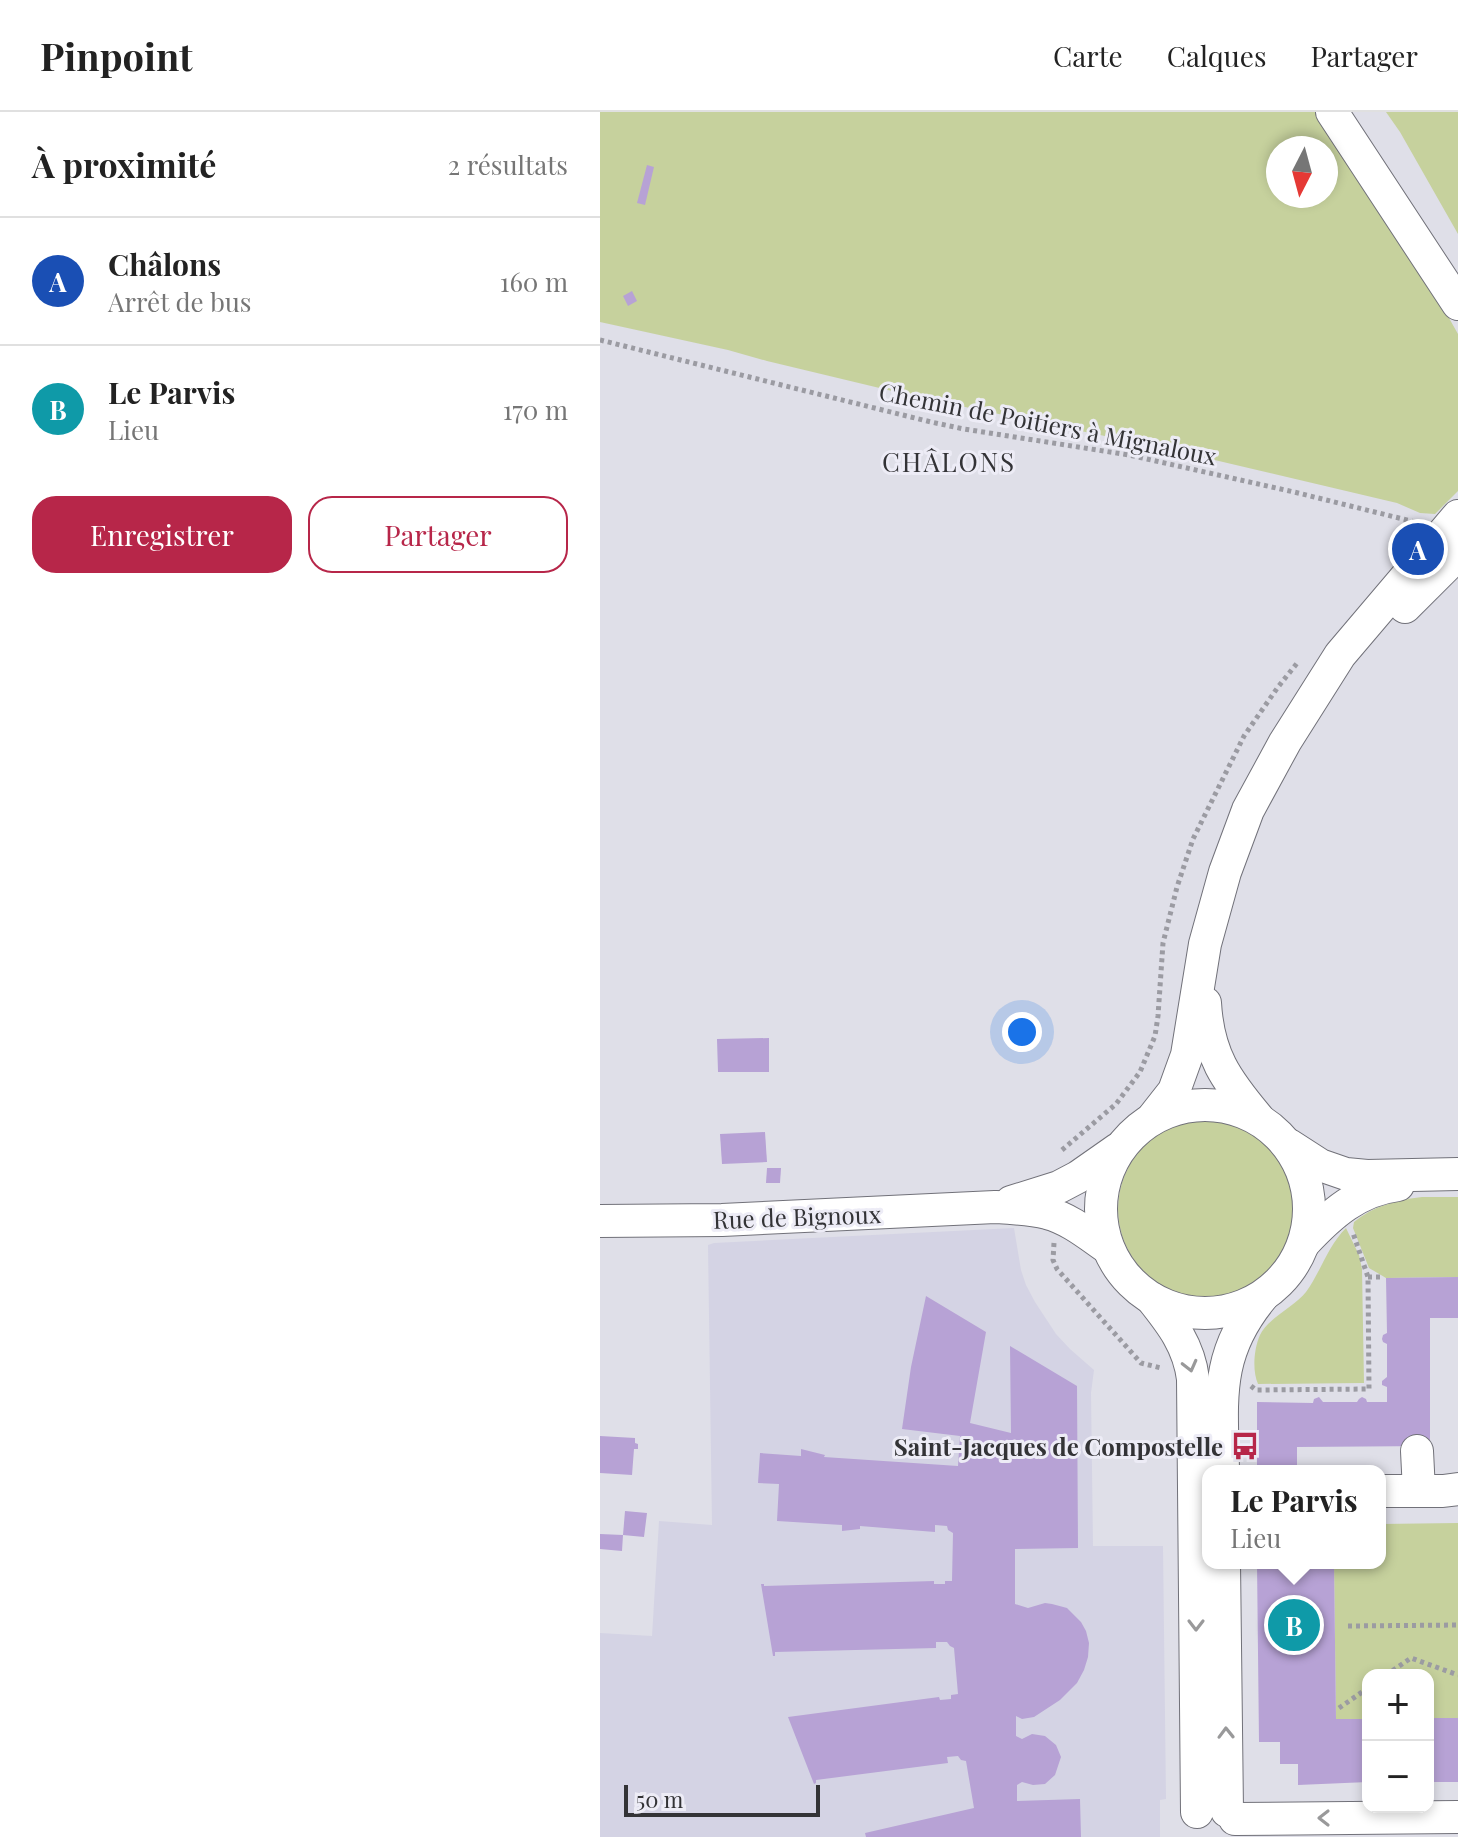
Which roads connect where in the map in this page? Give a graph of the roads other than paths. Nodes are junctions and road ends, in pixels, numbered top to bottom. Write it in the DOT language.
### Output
graph roads {
  1 [pos="1332,112"];
  2 [pos="1458,304"];
  3 [pos="1452,536"];
  4 [pos="1205,944"];
  5 [pos="1152,1119"];
  6 [pos="1259,1120"];
  7 [pos="1287,1144"];
  8 [pos="1121,1147"];
  9 [pos="1458,1177"];
  10 [pos="995,1207"];
  11 [pos="600,1221"];
  12 [pos="1304,1243"];
  13 [pos="1108,1248"];
  14 [pos="1262,1296"];
  15 [pos="1152,1299"];
  16 [pos="1417,1451"];
  17 [pos="1223,1465"];
  18 [pos="1458,1489"];
  19 [pos="1386,1491"];
  20 [pos="1419,1491"];
  21 [pos="1202,1546"];
  22 [pos="1203,1569"];
  23 [pos="1224,1569"];
  24 [pos="1458,1817"];
  25 [pos="1217,1823"];
  1 -- 2 [label="street"];
  3 -- 4 [label="street"];
  4 -- 5 [label="street"];
  4 -- 6 [label="street"];
  5 -- 6 [label="street"];
  5 -- 8 [label="street"];
  6 -- 7 [label="street"];
  7 -- 9 [label="street"];
  7 -- 12 [label="street"];
  8 -- 10 [label="street, Rue de Bignoux"];
  8 -- 13 [label="street"];
  9 -- 12 [label="street"];
  10 -- 11 [label="street, Rue de Bignoux"];
  10 -- 13 [label="street, Rue de Bignoux"];
  12 -- 14 [label="street"];
  13 -- 15 [label="street"];
  14 -- 15 [label="street"];
  14 -- 17 [label="street"];
  15 -- 21 [label="street, one-way"];
  16 -- 20 [label="street"];
  18 -- 20 [label="street"];
  19 -- 20 [label="street"];
  22 -- 25 [label="street, one-way"];
  25 -- 23 [label="street, one-way"];
  24 -- 25 [label="street, one-way"];
}
